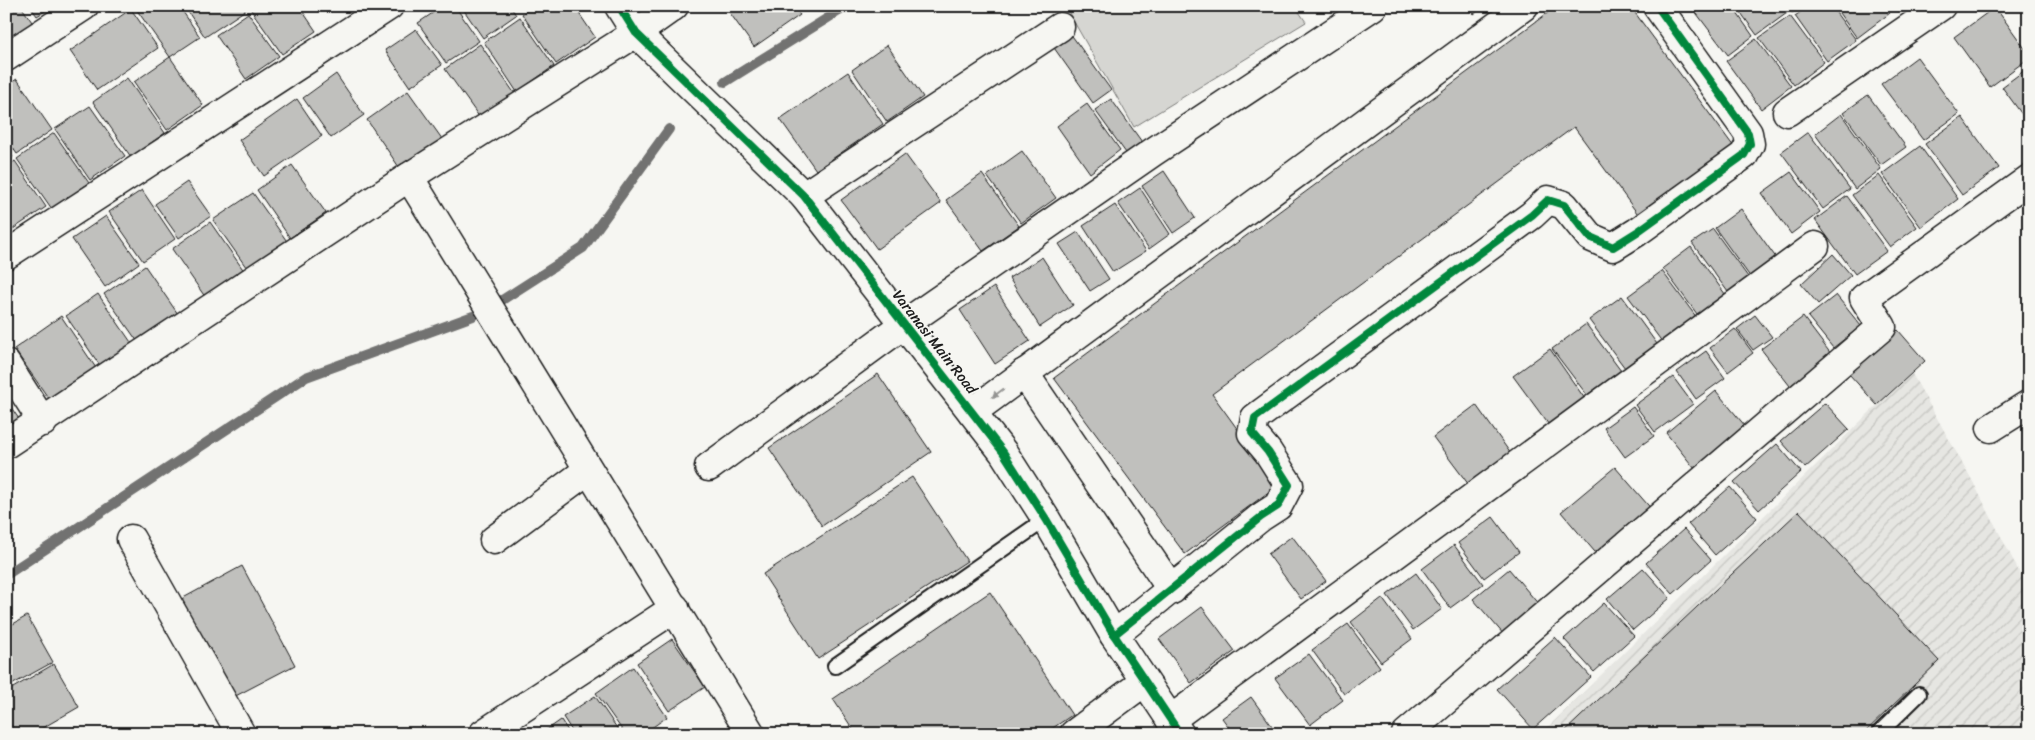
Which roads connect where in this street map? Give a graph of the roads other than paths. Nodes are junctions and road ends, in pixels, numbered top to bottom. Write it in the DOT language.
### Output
graph roads {
  1 [pos="84,6"];
  2 [pos="390,6"];
  3 [pos="619,6"];
  4 [pos="674,6"];
  5 [pos="1373,6"];
  6 [pos="1524,6"];
  7 [pos="1657,6"];
  8 [pos="1941,6"];
  9 [pos="1060,27"];
  10 [pos="636,33"];
  11 [pos="6,58"];
  12 [pos="1787,112"];
  13 [pos="410,177"];
  14 [pos="2029,179"];
  15 [pos="804,196"];
  16 [pos="1815,246"];
  17 [pos="6,255"];
  18 [pos="903,324"];
  19 [pos="6,364"];
  20 [pos="1024,373"];
  21 [pos="2029,404"];
  22 [pos="972,412"];
  23 [pos="43,422"];
  24 [pos="1991,428"];
  25 [pos="6,444"];
  26 [pos="709,467"];
  27 [pos="588,470"];
  28 [pos="1046,519"];
  29 [pos="131,539"];
  30 [pos="494,540"];
  31 [pos="1172,590"];
  32 [pos="676,608"];
  33 [pos="1114,635"];
  34 [pos="835,666"];
  35 [pos="1144,682"];
  36 [pos="1919,694"];
  37 [pos="1175,727"];
  38 [pos="242,734"];
  39 [pos="483,734"];
  40 [pos="752,734"];
  41 [pos="1074,734"];
  42 [pos="1406,734"];
  43 [pos="1878,734"];
  1 -- 11 [label="street"];
  2 -- 17 [label="street"];
  3 -- 10 [label="street, Varanasi Main Road"];
  4 -- 10 [label="street"];
  5 -- 18 [label="street"];
  6 -- 20 [label="street"];
  7 -- 31 [label="street"];
  8 -- 12 [label="street"];
  9 -- 15 [label="street"];
  10 -- 13 [label="street"];
  10 -- 15 [label="street, Varanasi Main Road"];
  13 -- 23 [label="street"];
  13 -- 27 [label="street"];
  14 -- 42 [label="street"];
  15 -- 18 [label="street, Varanasi Main Road"];
  16 -- 37 [label="street"];
  18 -- 22 [label="street, Varanasi Main Road"];
  18 -- 26 [label="street"];
  19 -- 23 [label="street"];
  20 -- 22 [label="street, one-way"];
  20 -- 31 [label="street"];
  21 -- 24 [label="street"];
  22 -- 28 [label="street, Varanasi Main Road"];
  23 -- 25 [label="street"];
  27 -- 30 [label="street"];
  27 -- 32 [label="street"];
  28 -- 33 [label="street, Varanasi Main Road"];
  28 -- 34 [label="lane"];
  29 -- 38 [label="street"];
  31 -- 33 [label="street"];
  32 -- 39 [label="street"];
  32 -- 40 [label="street"];
  33 -- 35 [label="street, Varanasi Main Road"];
  35 -- 37 [label="street, Varanasi Main Road"];
  35 -- 41 [label="street"];
  36 -- 43 [label="lane"];
}
